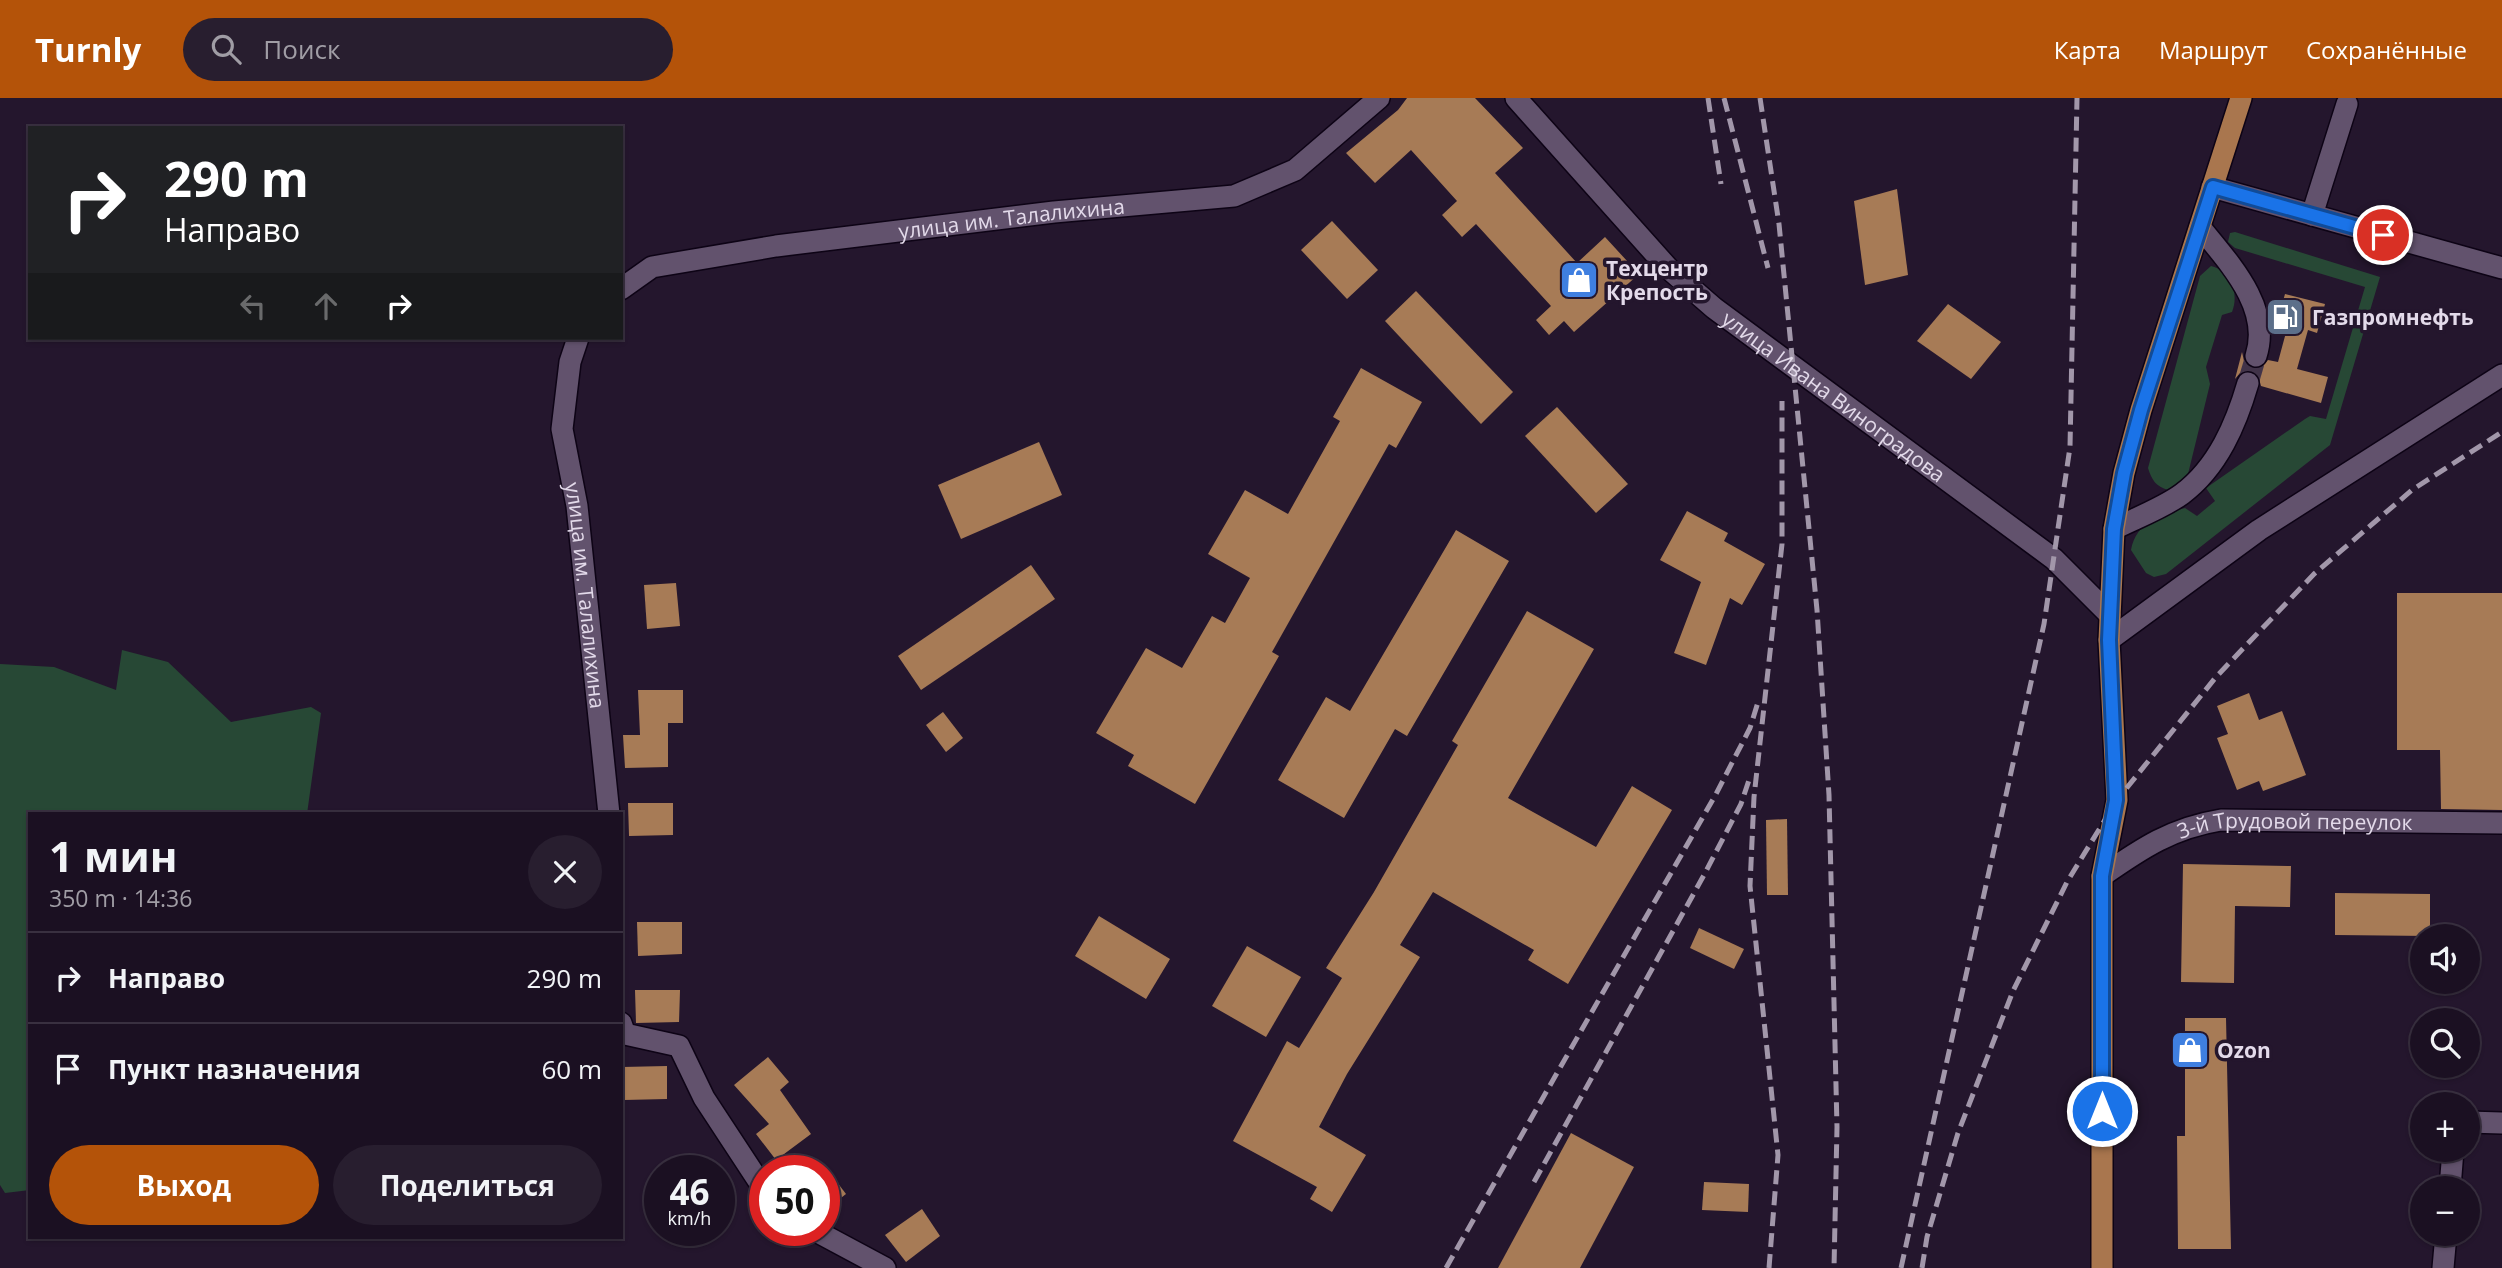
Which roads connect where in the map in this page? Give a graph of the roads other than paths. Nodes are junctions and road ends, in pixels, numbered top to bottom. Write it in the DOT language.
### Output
graph roads {
  1 [pos="1379,98"];
  2 [pos="1516,98"];
  3 [pos="2241,98"];
  4 [pos="2347,104"];
  5 [pos="2213,187"];
  6 [pos="2312,215"];
  7 [pos="2200,227"];
  8 [pos="2502,268"];
  9 [pos="623,288"];
  10 [pos="577,340"];
  11 [pos="2256,356"];
  12 [pos="2502,375"];
  13 [pos="2248,383"];
  14 [pos="2114,529"];
  15 [pos="2110,615"];
  16 [pos="2109,640"];
  17 [pos="609,812"];
  18 [pos="2502,823"];
  19 [pos="2102,876"];
  20 [pos="623,1028"];
  21 [pos="2480,1122"];
  22 [pos="2502,1123"];
  23 [pos="749,1167"];
  24 [pos="840,1244"];
  25 [pos="2445,1246"];
  26 [pos="885,1268"];
  27 [pos="2102,1268"];
  28 [pos="2443,1268"];
  1 -- 9 [label="street, улица им. Талалихина"];
  2 -- 15 [label="street, улица Ивана Виноградова"];
  3 -- 5 [label="main road"];
  4 -- 6 [label="street"];
  5 -- 6 [label="street"];
  5 -- 7 [label="main road"];
  6 -- 8 [label="street"];
  7 -- 11 [label="street"];
  7 -- 14 [label="main road"];
  10 -- 17 [label="street, улица им. Талалихина"];
  12 -- 16 [label="street"];
  13 -- 14 [label="street"];
  14 -- 15 [label="main road"];
  15 -- 16 [label="main road"];
  16 -- 19 [label="main road"];
  18 -- 19 [label="street, 3-й Трудовой переулок"];
  19 -- 27 [label="main road"];
  20 -- 23 [label="street"];
  21 -- 22 [label="street"];
  24 -- 26 [label="street"];
  25 -- 28 [label="street"];
}
